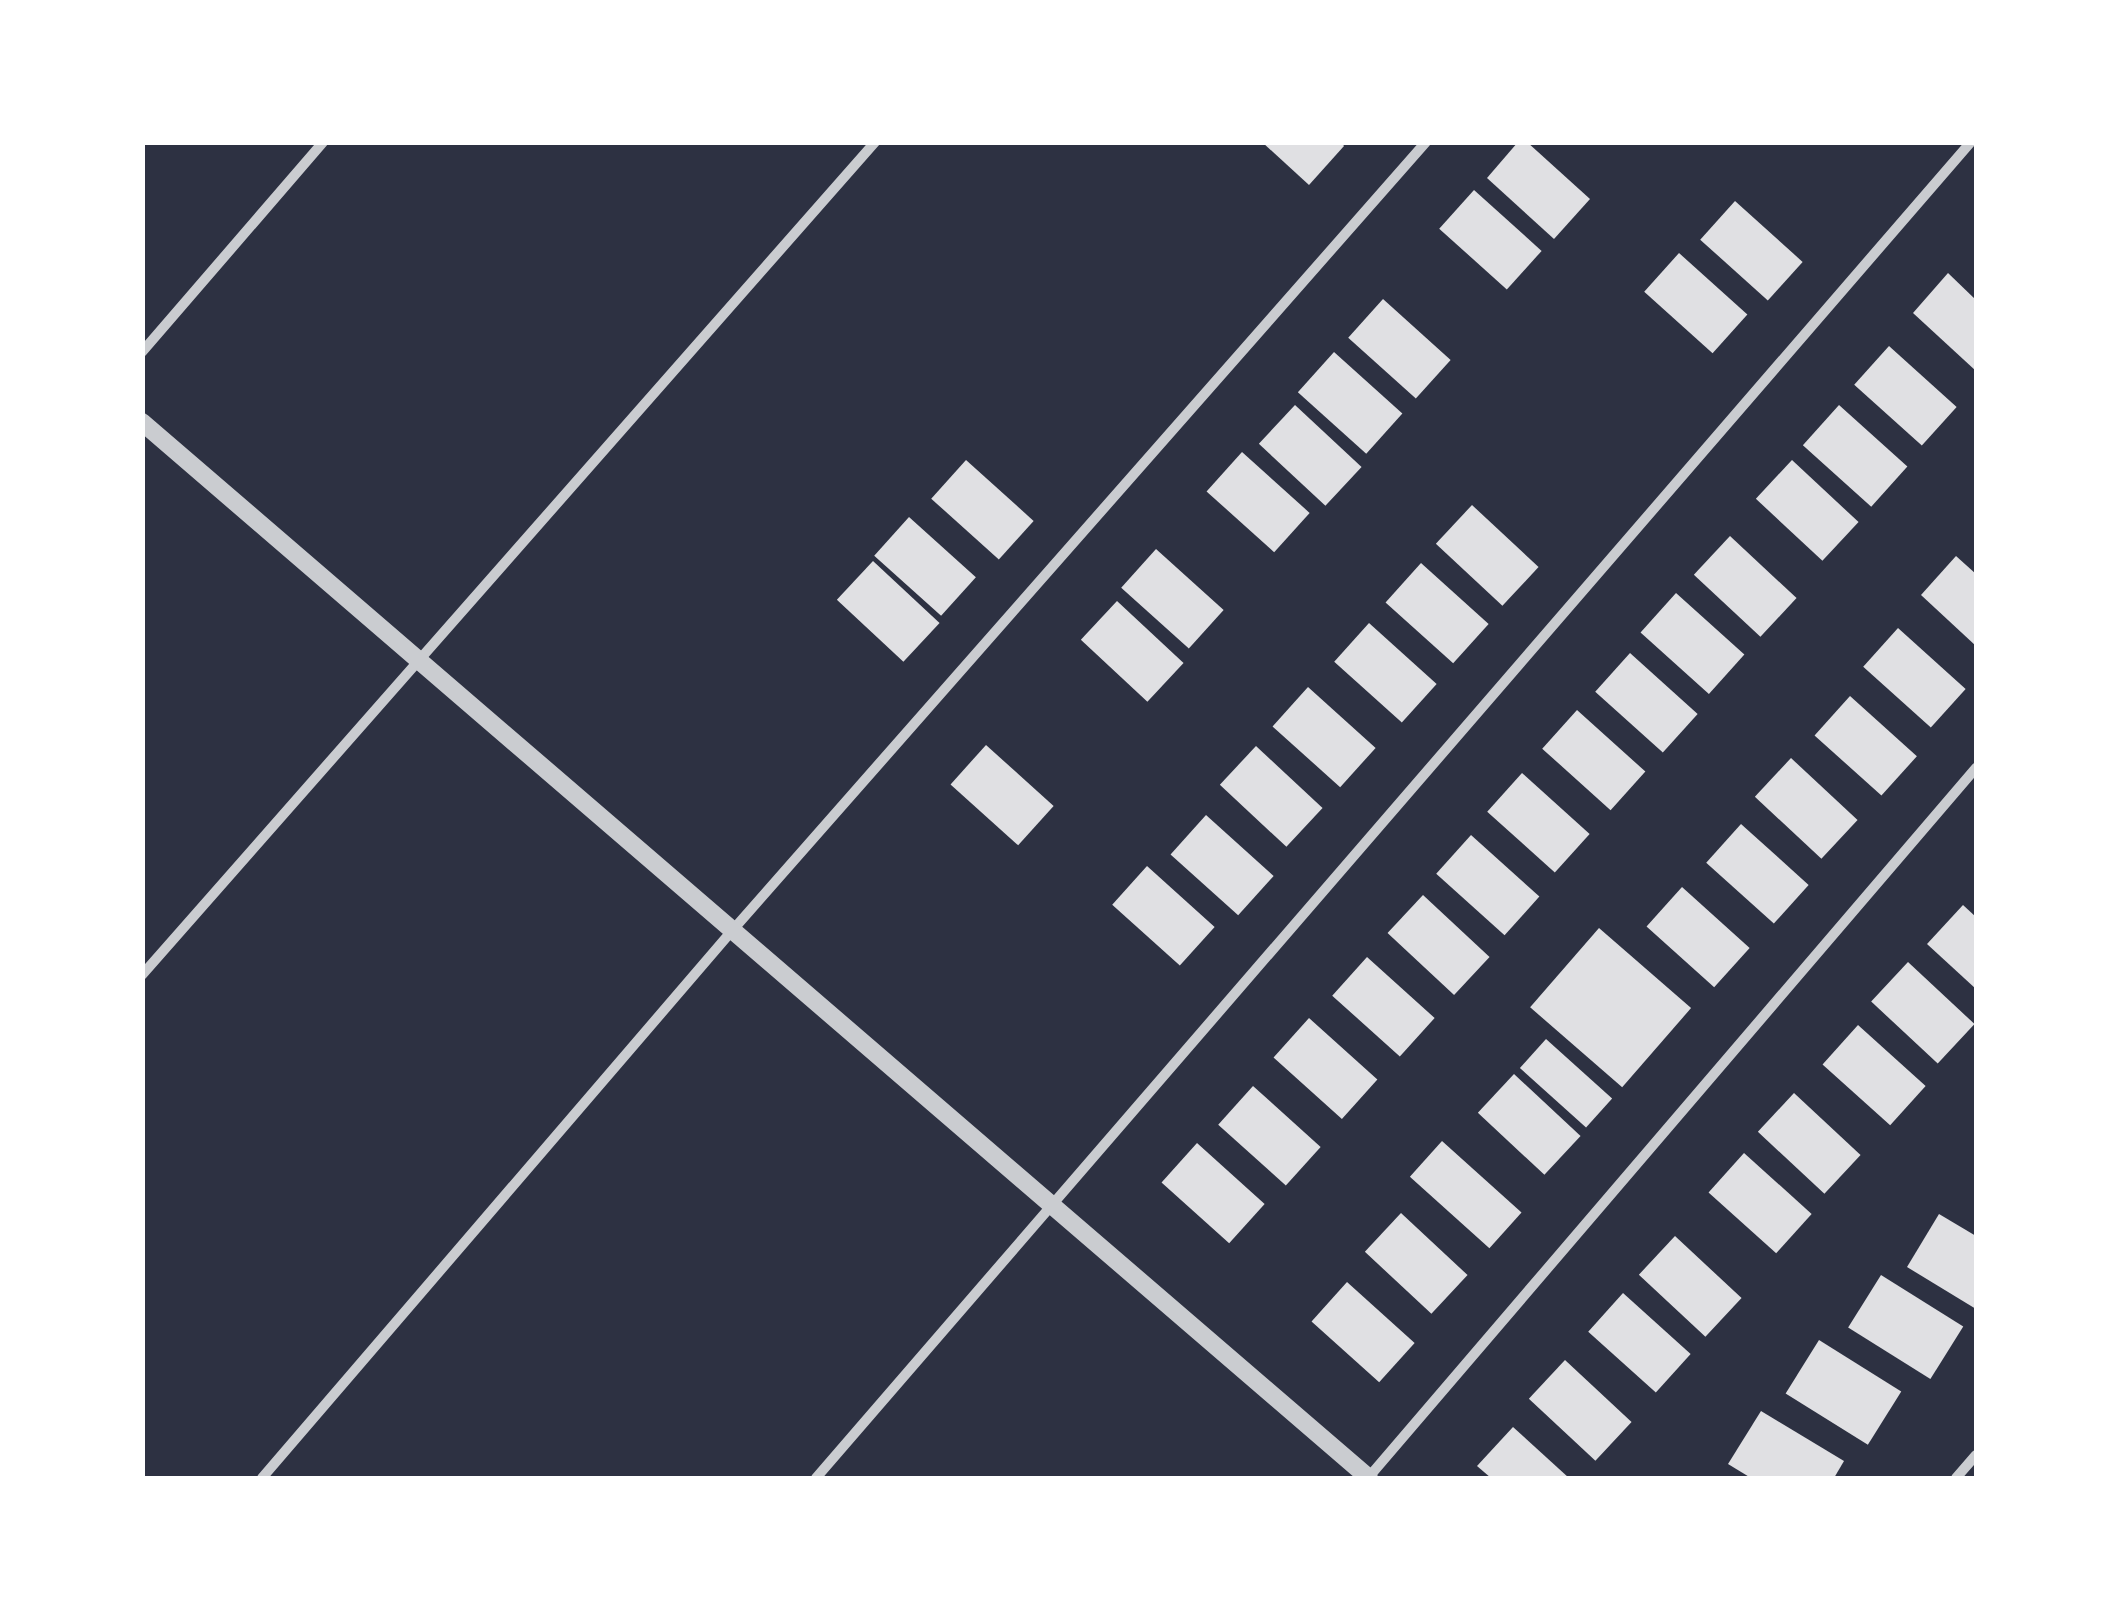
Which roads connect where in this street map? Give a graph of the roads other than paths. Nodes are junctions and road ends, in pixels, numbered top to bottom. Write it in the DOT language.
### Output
graph roads {
  1 [pos="323,142"];
  2 [pos="875,142"];
  3 [pos="1426,142"];
  4 [pos="1971,142"];
  5 [pos="142,352"];
  6 [pos="142,422"];
  7 [pos="419,661"];
  8 [pos="1976,768"];
  9 [pos="730,932"];
  10 [pos="142,975"];
  11 [pos="1050,1207"];
  12 [pos="1976,1455"];
  13 [pos="262,1478"];
  14 [pos="816,1478"];
  15 [pos="1368,1478"];
  16 [pos="1956,1478"];
  1 -- 5 [label="street"];
  2 -- 7 [label="street"];
  3 -- 9 [label="street"];
  4 -- 11 [label="street"];
  6 -- 7 [label="street"];
  7 -- 9 [label="street"];
  7 -- 10 [label="street"];
  8 -- 15 [label="street"];
  9 -- 11 [label="street"];
  9 -- 13 [label="street"];
  11 -- 14 [label="street"];
  11 -- 15 [label="street"];
  12 -- 16 [label="street"];
}
